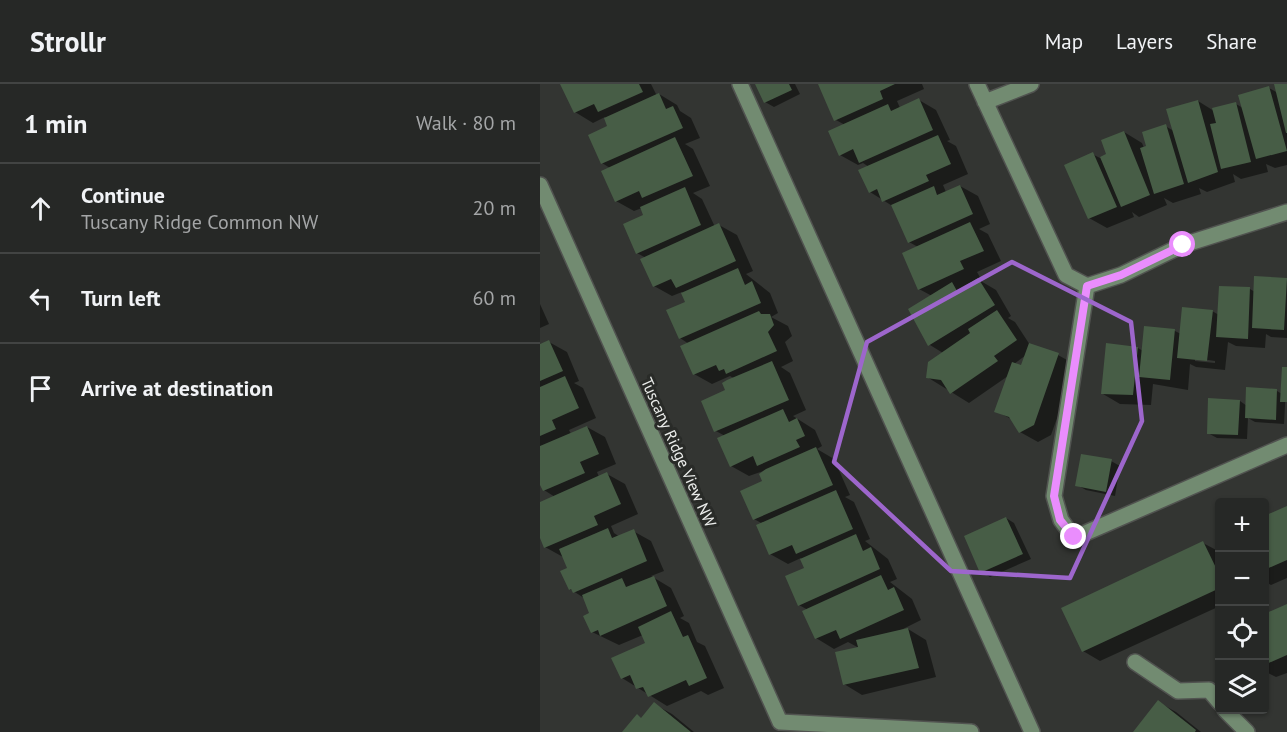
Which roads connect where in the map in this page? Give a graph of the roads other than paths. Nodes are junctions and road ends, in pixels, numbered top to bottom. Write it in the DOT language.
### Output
graph roads {
  1 [pos="740,84"];
  2 [pos="977,84"];
  3 [pos="1031,84"];
  4 [pos="985,102"];
  5 [pos="540,184"];
  6 [pos="1287,212"];
  7 [pos="1087,286"];
  8 [pos="1287,446"];
  9 [pos="1135,662"];
  10 [pos="1215,697"];
  11 [pos="1229,714"];
  12 [pos="776,727"];
  13 [pos="971,732"];
  14 [pos="1032,732"];
  15 [pos="1247,732"];
  1 -- 14 [label="street"];
  2 -- 4 [label="street"];
  3 -- 4 [label="street"];
  4 -- 7 [label="street"];
  5 -- 12 [label="street, Tuscany Ridge View NW"];
  6 -- 7 [label="street"];
  7 -- 8 [label="street"];
  9 -- 10 [label="street"];
  11 -- 15 [label="street"];
  12 -- 13 [label="street"];
}
